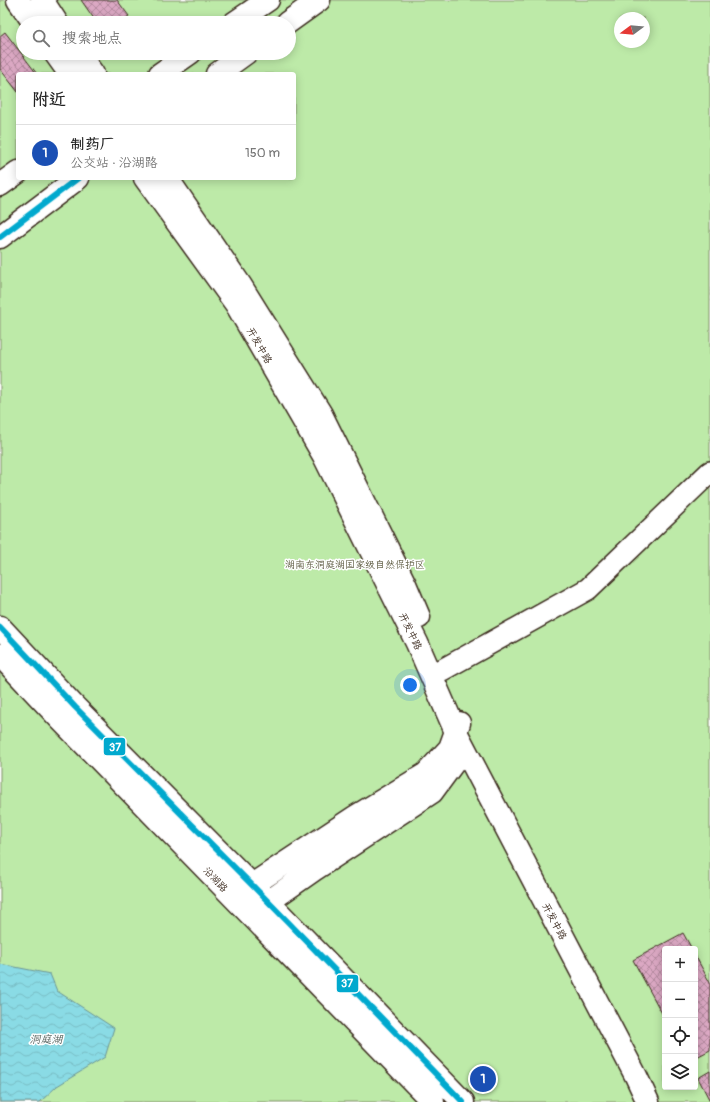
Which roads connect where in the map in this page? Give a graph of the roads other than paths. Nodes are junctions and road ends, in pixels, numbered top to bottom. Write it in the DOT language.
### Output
graph roads {
  1 [pos="18,0"];
  2 [pos="42,0"];
  3 [pos="268,0"];
  4 [pos="319,0"];
  5 [pos="29,16"];
  6 [pos="53,16"];
  7 [pos="244,16"];
  8 [pos="296,17"];
  9 [pos="60,60"];
  10 [pos="83,60"];
  11 [pos="180,60"];
  12 [pos="236,60"];
  13 [pos="69,72"];
  14 [pos="92,72"];
  15 [pos="163,72"];
  16 [pos="220,72"];
  17 [pos="16,173"];
  18 [pos="75,180"];
  19 [pos="145,180"];
  20 [pos="168,180"];
  21 [pos="0,185"];
  22 [pos="0,237"];
  23 [pos="710,472"];
  24 [pos="0,627"];
  25 [pos="0,655"];
  26 [pos="442,670"];
  27 [pos="462,732"];
  28 [pos="252,885"];
  29 [pos="236,900"];
  30 [pos="261,909"];
  31 [pos="433,1102"];
  32 [pos="463,1102"];
  33 [pos="648,1102"];
  34 [pos="660,1102"];
  1 -- 5 [label="street"];
  2 -- 6 [label="street"];
  3 -- 7 [label="street"];
  4 -- 8 [label="street"];
  9 -- 13 [label="street"];
  10 -- 14 [label="street"];
  11 -- 15 [label="street"];
  12 -- 16 [label="street"];
  17 -- 21 [label="street"];
  18 -- 22 [label="street"];
  19 -- 27 [label="street, 开发中路"];
  20 -- 26 [label="street"];
  23 -- 26 [label="street"];
  24 -- 28 [label="street, 沿湖路"];
  25 -- 29 [label="street, 沿湖路"];
  26 -- 27 [label="street"];
  27 -- 28 [label="street"];
  27 -- 30 [label="street"];
  27 -- 33 [label="street, 开发中路"];
  27 -- 34 [label="street"];
  28 -- 29 [label="street"];
  28 -- 30 [label="street, 沿湖路"];
  29 -- 30 [label="street, 沿湖路"];
  30 -- 31 [label="street, 沿湖路"];
  30 -- 32 [label="street, 沿湖路"];
}
